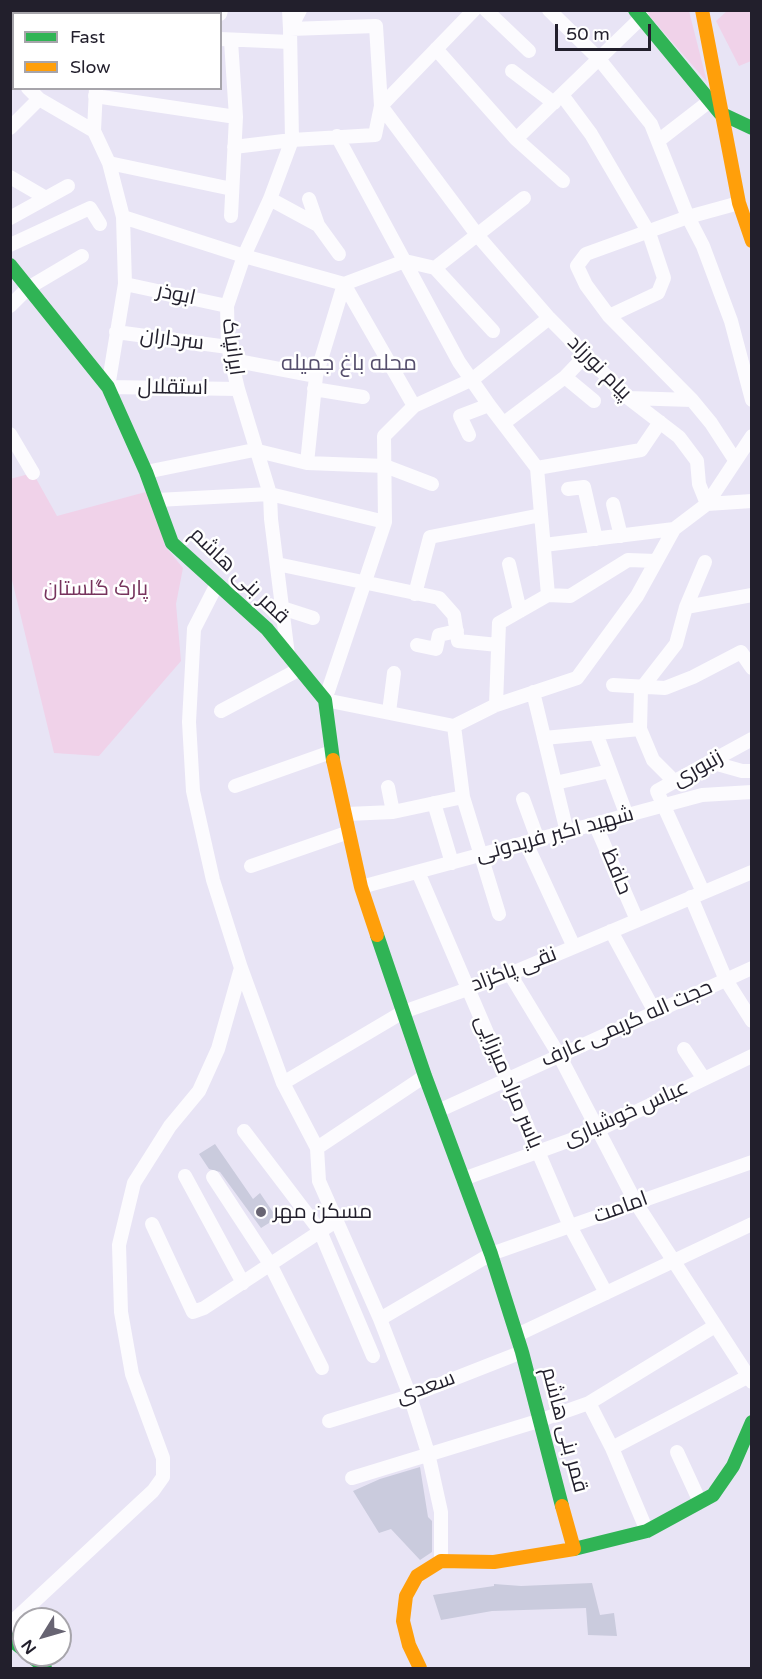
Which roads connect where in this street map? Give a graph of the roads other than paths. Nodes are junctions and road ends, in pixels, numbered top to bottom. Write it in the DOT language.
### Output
graph roads {
  1 [pos="289,10"];
  2 [pos="300,10"];
  3 [pos="474,10"];
  4 [pos="486,10"];
  5 [pos="549,10"];
  6 [pos="702,10"];
  7 [pos="638,14"];
  8 [pos="290,35"];
  9 [pos="226,40"];
  10 [pos="436,49"];
  11 [pos="529,51"];
  12 [pos="599,59"];
  13 [pos="512,71"];
  14 [pos="30,90"];
  15 [pos="95,92"];
  16 [pos="39,99"];
  17 [pos="558,99"];
  18 [pos="711,100"];
  19 [pos="381,106"];
  20 [pos="720,113"];
  21 [pos="236,117"];
  22 [pos="10,128"];
  23 [pos="752,128"];
  24 [pos="94,131"];
  25 [pos="337,136"];
  26 [pos="516,139"];
  27 [pos="292,140"];
  28 [pos="658,141"];
  29 [pos="234,147"];
  30 [pos="109,163"];
  31 [pos="10,177"];
  32 [pos="563,181"];
  33 [pos="68,186"];
  34 [pos="232,189"];
  35 [pos="46,198"];
  36 [pos="524,198"];
  37 [pos="270,199"];
  38 [pos="309,199"];
  39 [pos="739,203"];
  40 [pos="231,216"];
  41 [pos="123,217"];
  42 [pos="688,217"];
  43 [pos="10,218"];
  44 [pos="100,224"];
  45 [pos="318,225"];
  46 [pos="649,233"];
  47 [pos="478,236"];
  48 [pos="752,241"];
  49 [pos="10,245"];
  50 [pos="339,254"];
  51 [pos="82,256"];
  52 [pos="244,256"];
  53 [pos="405,261"];
  54 [pos="10,265"];
  55 [pos="435,268"];
  56 [pos="125,284"];
  57 [pos="344,284"];
  58 [pos="28,288"];
  59 [pos="10,306"];
  60 [pos="227,306"];
  61 [pos="609,316"];
  62 [pos="549,318"];
  63 [pos="493,331"];
  64 [pos="116,332"];
  65 [pos="230,353"];
  66 [pos="586,355"];
  67 [pos="565,377"];
  68 [pos="472,379"];
  69 [pos="315,382"];
  70 [pos="108,387"];
  71 [pos="238,389"];
  72 [pos="363,397"];
  73 [pos="627,398"];
  74 [pos="692,400"];
  75 [pos="752,400"];
  76 [pos="594,401"];
  77 [pos="489,405"];
  78 [pos="414,406"];
  79 [pos="660,422"];
  80 [pos="504,423"];
  81 [pos="10,434"];
  82 [pos="469,435"];
  83 [pos="751,437"];
  84 [pos="255,450"];
  85 [pos="735,460"];
  86 [pos="307,463"];
  87 [pos="385,466"];
  88 [pos="537,468"];
  89 [pos="146,472"];
  90 [pos="33,473"];
  91 [pos="432,484"];
  92 [pos="568,489"];
  93 [pos="270,494"];
  94 [pos="157,500"];
  95 [pos="752,501"];
  96 [pos="613,504"];
  97 [pos="707,504"];
  98 [pos="542,515"];
  99 [pos="385,522"];
  100 [pos="674,529"];
  101 [pos="621,536"];
  102 [pos="597,539"];
  103 [pos="544,545"];
  104 [pos="656,561"];
  105 [pos="705,562"];
  106 [pos="276,564"];
  107 [pos="509,564"];
  108 [pos="366,583"];
  109 [pos="216,585"];
  110 [pos="416,594"];
  111 [pos="548,595"];
  112 [pos="752,595"];
  113 [pos="686,607"];
  114 [pos="282,608"];
  115 [pos="520,610"];
  116 [pos="313,618"];
  117 [pos="457,631"];
  118 [pos="417,645"];
  119 [pos="498,645"];
  120 [pos="288,657"];
  121 [pos="752,668"];
  122 [pos="298,670"];
  123 [pos="394,673"];
  124 [pos="613,685"];
  125 [pos="641,688"];
  126 [pos="533,692"];
  127 [pos="325,700"];
  128 [pos="496,705"];
  129 [pos="221,711"];
  130 [pos="389,712"];
  131 [pos="454,726"];
  132 [pos="640,729"];
  133 [pos="596,733"];
  134 [pos="544,738"];
  135 [pos="752,739"];
  136 [pos="331,752"];
  137 [pos="710,762"];
  138 [pos="610,771"];
  139 [pos="752,771"];
  140 [pos="675,782"];
  141 [pos="555,783"];
  142 [pos="235,786"];
  143 [pos="388,787"];
  144 [pos="752,792"];
  145 [pos="463,797"];
  146 [pos="523,799"];
  147 [pos="434,803"];
  148 [pos="662,806"];
  149 [pos="393,812"];
  150 [pos="347,814"];
  151 [pos="627,816"];
  152 [pos="595,824"];
  153 [pos="349,832"];
  154 [pos="567,832"];
  155 [pos="532,841"];
  156 [pos="479,856"];
  157 [pos="452,863"];
  158 [pos="250,866"];
  159 [pos="752,872"];
  160 [pos="418,873"];
  161 [pos="361,887"];
  162 [pos="697,895"];
  163 [pos="499,914"];
  164 [pos="637,920"];
  165 [pos="610,931"];
  166 [pos="574,946"];
  167 [pos="241,968"];
  168 [pos="752,968"];
  169 [pos="510,974"];
  170 [pos="726,980"];
  171 [pos="469,988"];
  172 [pos="403,1012"];
  173 [pos="655,1012"];
  174 [pos="752,1020"];
  175 [pos="684,1049"];
  176 [pos="560,1055"];
  177 [pos="752,1056"];
  178 [pos="425,1076"];
  179 [pos="507,1079"];
  180 [pos="704,1079"];
  181 [pos="283,1083"];
  182 [pos="438,1111"];
  183 [pos="598,1130"];
  184 [pos="244,1131"];
  185 [pos="316,1148"];
  186 [pos="538,1151"];
  187 [pos="752,1162"];
  188 [pos="185,1176"];
  189 [pos="213,1177"];
  190 [pos="464,1179"];
  191 [pos="636,1203"];
  192 [pos="336,1221"];
  193 [pos="152,1224"];
  194 [pos="752,1224"];
  195 [pos="570,1226"];
  196 [pos="320,1231"];
  197 [pos="491,1254"];
  198 [pos="673,1262"];
  199 [pos="270,1264"];
  200 [pos="243,1283"];
  201 [pos="606,1293"];
  202 [pos="380,1319"];
  203 [pos="715,1326"];
  204 [pos="517,1335"];
  205 [pos="522,1352"];
  206 [pos="373,1356"];
  207 [pos="322,1368"];
  208 [pos="749,1380"];
  209 [pos="410,1396"];
  210 [pos="589,1403"];
  211 [pos="329,1421"];
  212 [pos="537,1421"];
  213 [pos="752,1422"];
  214 [pos="612,1448"];
  215 [pos="677,1452"];
  216 [pos="428,1453"];
  217 [pos="352,1478"];
  218 [pos="700,1502"];
  219 [pos="647,1531"];
  220 [pos="574,1549"];
  221 [pos="441,1561"];
  222 [pos="10,1624"];
  223 [pos="420,1668"];
  1 -- 8 [label="street"];
  2 -- 8 [label="street, ایرانپاک"];
  3 -- 10 [label="street"];
  4 -- 11 [label="street"];
  5 -- 12 [label="street"];
  6 -- 20 [label="street"];
  7 -- 12 [label="street"];
  7 -- 18 [label="street"];
  8 -- 9 [label="street"];
  8 -- 19 [label="street"];
  8 -- 27 [label="street, ایرانپاک"];
  9 -- 21 [label="street"];
  10 -- 19 [label="street"];
  10 -- 26 [label="street"];
  12 -- 17 [label="street"];
  12 -- 28 [label="street"];
  13 -- 17 [label="street"];
  14 -- 16 [label="street"];
  15 -- 21 [label="street"];
  15 -- 24 [label="street"];
  16 -- 22 [label="street"];
  16 -- 24 [label="street"];
  17 -- 26 [label="street"];
  17 -- 46 [label="street"];
  18 -- 20 [label="street"];
  18 -- 28 [label="street"];
  19 -- 25 [label="street"];
  19 -- 47 [label="street, پیام نورزاد"];
  20 -- 23 [label="street"];
  20 -- 39 [label="street"];
  21 -- 29 [label="street"];
  24 -- 30 [label="street"];
  25 -- 27 [label="street"];
  25 -- 53 [label="street"];
  26 -- 32 [label="street"];
  27 -- 29 [label="street"];
  27 -- 37 [label="street, ایرانپاک"];
  28 -- 42 [label="street"];
  29 -- 34 [label="street"];
  30 -- 34 [label="street"];
  30 -- 41 [label="street"];
  31 -- 35 [label="street"];
  33 -- 35 [label="street"];
  34 -- 40 [label="street"];
  35 -- 43 [label="street"];
  36 -- 47 [label="street"];
  37 -- 45 [label="street"];
  37 -- 52 [label="street, ایرانپاک"];
  38 -- 45 [label="street"];
  39 -- 42 [label="street"];
  39 -- 48 [label="street"];
  41 -- 52 [label="street"];
  41 -- 56 [label="street"];
  42 -- 46 [label="street"];
  42 -- 75 [label="street"];
  44 -- 49 [label="street"];
  45 -- 50 [label="street"];
  46 -- 61 [label="street"];
  46 -- 61 [label="street"];
  47 -- 55 [label="street"];
  47 -- 62 [label="street, پیام نورزاد"];
  51 -- 58 [label="street"];
  52 -- 57 [label="street"];
  52 -- 60 [label="street, ایرانپاک"];
  53 -- 55 [label="street"];
  53 -- 57 [label="street"];
  53 -- 68 [label="street"];
  54 -- 58 [label="street, قمر بنی هاشم"];
  55 -- 63 [label="street"];
  56 -- 60 [label="street, ابوذر"];
  56 -- 64 [label="street"];
  57 -- 69 [label="street"];
  57 -- 78 [label="street"];
  58 -- 59 [label="street"];
  58 -- 70 [label="street, قمر بنی هاشم"];
  60 -- 65 [label="street, ایرانپاک"];
  61 -- 74 [label="street"];
  62 -- 66 [label="street, پیام نورزاد"];
  62 -- 68 [label="street"];
  64 -- 65 [label="street, سرداران"];
  64 -- 70 [label="street"];
  65 -- 69 [label="street, سرداران"];
  65 -- 71 [label="street, ایرانپاک"];
  66 -- 67 [label="street"];
  66 -- 73 [label="street, پیام نورزاد"];
  67 -- 76 [label="street"];
  67 -- 80 [label="street"];
  68 -- 77 [label="street"];
  68 -- 78 [label="street"];
  69 -- 72 [label="street, سرداران"];
  69 -- 86 [label="street"];
  70 -- 71 [label="street, استقلال"];
  70 -- 89 [label="street, قمر بنی هاشم"];
  71 -- 84 [label="street, ایرانپاک"];
  73 -- 74 [label="street"];
  73 -- 79 [label="street, پیام نورزاد"];
  74 -- 85 [label="street"];
  77 -- 80 [label="street"];
  77 -- 82 [label="street"];
  78 -- 87 [label="street"];
  79 -- 88 [label="street"];
  79 -- 97 [label="street, پیام نورزاد"];
  80 -- 88 [label="street"];
  81 -- 90 [label="street"];
  83 -- 85 [label="street"];
  84 -- 86 [label="street"];
  84 -- 89 [label="street"];
  84 -- 93 [label="street, ایرانپاک"];
  85 -- 97 [label="street"];
  86 -- 87 [label="street"];
  87 -- 91 [label="street"];
  87 -- 99 [label="street"];
  88 -- 98 [label="street"];
  89 -- 94 [label="street, قمر بنی هاشم"];
  92 -- 102 [label="street"];
  93 -- 94 [label="street"];
  93 -- 99 [label="street"];
  93 -- 106 [label="street, ایرانپاک"];
  94 -- 109 [label="street, قمر بنی هاشم"];
  95 -- 97 [label="street"];
  96 -- 101 [label="street"];
  97 -- 100 [label="street"];
  98 -- 103 [label="street"];
  98 -- 110 [label="street"];
  99 -- 108 [label="street"];
  100 -- 101 [label="street"];
  100 -- 104 [label="street"];
  101 -- 102 [label="street"];
  102 -- 103 [label="street"];
  103 -- 111 [label="street"];
  104 -- 111 [label="street"];
  104 -- 126 [label="street"];
  105 -- 113 [label="street"];
  106 -- 108 [label="street"];
  106 -- 114 [label="street, ایرانپاک"];
  107 -- 115 [label="street"];
  108 -- 110 [label="street"];
  108 -- 127 [label="street"];
  109 -- 120 [label="street, قمر بنی هاشم"];
  109 -- 167 [label="street"];
  110 -- 117 [label="street"];
  111 -- 115 [label="street"];
  112 -- 113 [label="street"];
  113 -- 125 [label="street"];
  114 -- 116 [label="street"];
  114 -- 120 [label="street, ایرانپاک"];
  115 -- 119 [label="street"];
  117 -- 118 [label="street"];
  117 -- 119 [label="street"];
  119 -- 128 [label="street"];
  120 -- 122 [label="street, قمر بنی هاشم"];
  121 -- 125 [label="street"];
  122 -- 127 [label="street, قمر بنی هاشم"];
  122 -- 129 [label="street"];
  123 -- 130 [label="street"];
  124 -- 125 [label="street"];
  125 -- 132 [label="street"];
  126 -- 128 [label="street"];
  126 -- 134 [label="street"];
  127 -- 130 [label="street"];
  127 -- 136 [label="street, قمر بنی هاشم"];
  128 -- 131 [label="street"];
  130 -- 131 [label="street"];
  131 -- 145 [label="street"];
  132 -- 133 [label="street"];
  132 -- 140 [label="street"];
  133 -- 134 [label="street"];
  133 -- 138 [label="street"];
  134 -- 141 [label="street"];
  135 -- 137 [label="street, زنبوری"];
  136 -- 142 [label="street"];
  136 -- 150 [label="street, قمر بنی هاشم"];
  137 -- 139 [label="street"];
  137 -- 140 [label="street, زنبوری"];
  138 -- 141 [label="street"];
  138 -- 151 [label="street"];
  140 -- 148 [label="street, زنبوری"];
  141 -- 154 [label="street"];
  143 -- 149 [label="street"];
  144 -- 148 [label="street, شهید اکبر فریدونی"];
  145 -- 147 [label="street"];
  145 -- 156 [label="street"];
  146 -- 155 [label="street"];
  147 -- 149 [label="street"];
  147 -- 157 [label="street"];
  148 -- 151 [label="street, شهید اکبر فریدونی"];
  148 -- 162 [label="street"];
  149 -- 150 [label="street"];
  150 -- 153 [label="street, قمر بنی هاشم"];
  151 -- 152 [label="street, شهید اکبر فریدونی"];
  152 -- 154 [label="street, شهید اکبر فریدونی"];
  152 -- 164 [label="street, حافظ"];
  153 -- 158 [label="street"];
  153 -- 161 [label="street, قمر بنی هاشم"];
  154 -- 155 [label="street, شهید اکبر فریدونی"];
  155 -- 156 [label="street, شهید اکبر فریدونی"];
  155 -- 166 [label="street"];
  156 -- 157 [label="street, شهید اکبر فریدونی"];
  156 -- 163 [label="street"];
  157 -- 160 [label="street, شهید اکبر فریدونی"];
  159 -- 162 [label="street, نقی پاکزاد"];
  160 -- 161 [label="street, شهید اکبر فریدونی"];
  160 -- 171 [label="street, یاسر مراد میرزایی"];
  161 -- 172 [label="street, قمر بنی هاشم"];
  162 -- 164 [label="street, نقی پاکزاد"];
  162 -- 170 [label="street"];
  164 -- 165 [label="street, نقی پاکزاد"];
  165 -- 166 [label="street, نقی پاکزاد"];
  165 -- 173 [label="street"];
  166 -- 169 [label="street, نقی پاکزاد"];
  167 -- 181 [label="street"];
  167 -- 222 [label="street"];
  168 -- 170 [label="street, حجت اله کریمی عارف"];
  169 -- 171 [label="street, نقی پاکزاد"];
  169 -- 176 [label="street"];
  170 -- 173 [label="street, حجت اله کریمی عارف"];
  170 -- 174 [label="street"];
  171 -- 172 [label="street, نقی پاکزاد"];
  171 -- 179 [label="street, یاسر مراد میرزایی"];
  172 -- 178 [label="street, قمر بنی هاشم"];
  172 -- 181 [label="street, نقی پاکزاد"];
  173 -- 176 [label="street, حجت اله کریمی عارف"];
  175 -- 180 [label="street"];
  176 -- 179 [label="street, حجت اله کریمی عارف"];
  176 -- 183 [label="street"];
  177 -- 180 [label="street, عباس خوشیاری"];
  178 -- 182 [label="street, قمر بنی هاشم"];
  178 -- 185 [label="street"];
  179 -- 182 [label="street, حجت اله کریمی عارف"];
  179 -- 186 [label="street, یاسر مراد میرزایی"];
  180 -- 183 [label="street, عباس خوشیاری"];
  181 -- 185 [label="street"];
  182 -- 190 [label="street, قمر بنی هاشم"];
  183 -- 186 [label="street, عباس خوشیاری"];
  183 -- 191 [label="street"];
  184 -- 196 [label="street"];
  185 -- 192 [label="street"];
  186 -- 190 [label="street, عباس خوشیاری"];
  186 -- 195 [label="street, یاسر مراد میرزایی"];
  187 -- 191 [label="street, امامت"];
  188 -- 200 [label="street"];
  189 -- 199 [label="street"];
  190 -- 197 [label="street, قمر بنی هاشم"];
  191 -- 195 [label="street, امامت"];
  191 -- 198 [label="street"];
  192 -- 196 [label="street"];
  192 -- 202 [label="street"];
  193 -- 200 [label="street"];
  194 -- 198 [label="street"];
  195 -- 197 [label="street, امامت"];
  195 -- 201 [label="street, یاسر مراد میرزایی"];
  196 -- 199 [label="street"];
  196 -- 206 [label="street"];
  197 -- 202 [label="street, امامت"];
  197 -- 204 [label="street, قمر بنی هاشم"];
  198 -- 201 [label="street"];
  198 -- 203 [label="street"];
  199 -- 200 [label="street"];
  199 -- 207 [label="street"];
  201 -- 204 [label="street"];
  202 -- 209 [label="street"];
  203 -- 208 [label="street"];
  203 -- 210 [label="street"];
  204 -- 205 [label="street, قمر بنی هاشم"];
  205 -- 209 [label="street, سعدی"];
  205 -- 212 [label="street, قمر بنی هاشم"];
  208 -- 214 [label="street"];
  209 -- 211 [label="street, سعدی"];
  209 -- 216 [label="street"];
  210 -- 212 [label="street"];
  210 -- 214 [label="street"];
  212 -- 216 [label="street"];
  212 -- 220 [label="street, قمر بنی هاشم"];
  213 -- 218 [label="street"];
  214 -- 219 [label="street"];
  215 -- 218 [label="street"];
  216 -- 217 [label="street"];
  216 -- 221 [label="street"];
  218 -- 219 [label="street"];
  219 -- 220 [label="street"];
  220 -- 221 [label="street"];
  221 -- 223 [label="street"];
}
